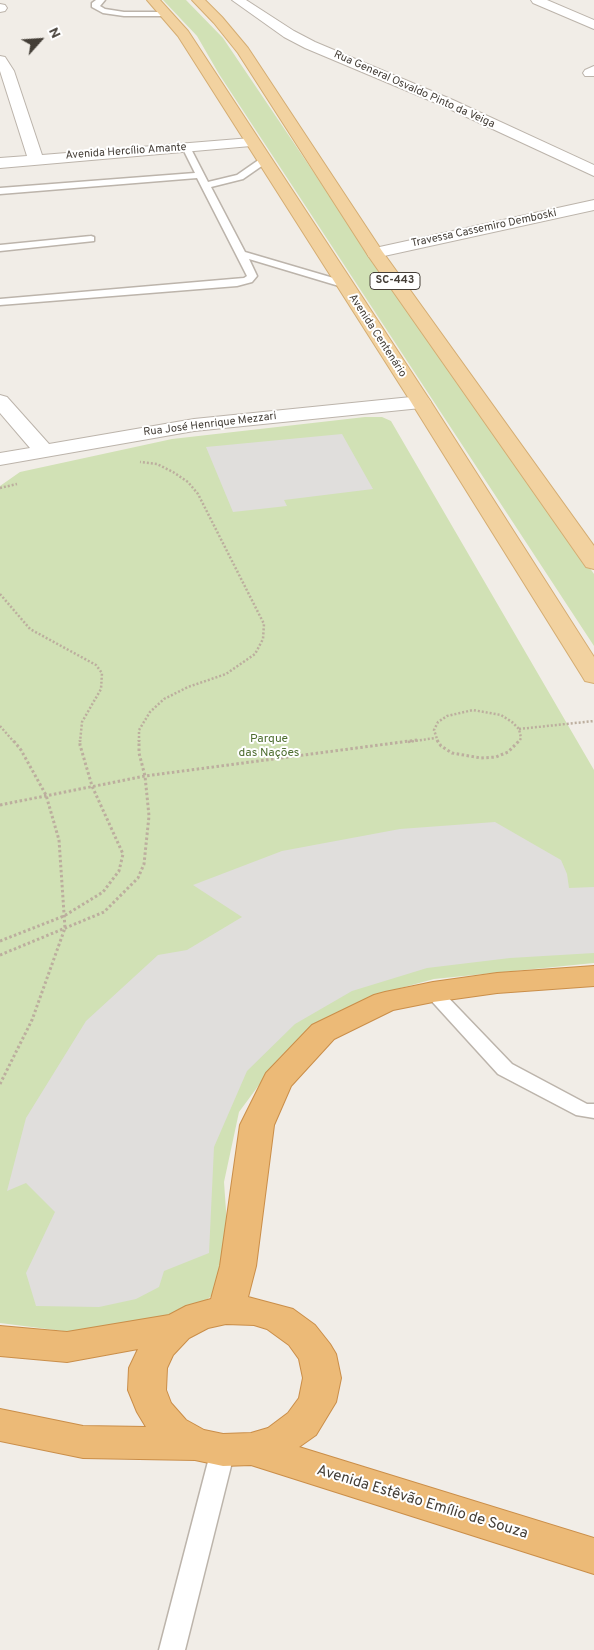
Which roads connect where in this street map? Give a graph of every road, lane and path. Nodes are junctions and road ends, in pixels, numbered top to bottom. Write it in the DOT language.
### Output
graph roads {
  1 [pos="101,0"];
  2 [pos="153,0"];
  3 [pos="198,0"];
  4 [pos="238,0"];
  5 [pos="572,1"];
  6 [pos="542,2"];
  7 [pos="168,14"];
  8 [pos="594,25"];
  9 [pos="0,60"];
  10 [pos="252,142"];
  11 [pos="186,147"];
  12 [pos="594,154"];
  13 [pos="568,158"];
  14 [pos="36,159"];
  15 [pos="263,161"];
  16 [pos="0,163"];
  17 [pos="594,171"];
  18 [pos="203,180"];
  19 [pos="0,191"];
  20 [pos="594,205"];
  21 [pos="91,239"];
  22 [pos="0,248"];
  23 [pos="375,252"];
  24 [pos="241,254"];
  25 [pos="343,284"];
  26 [pos="0,302"];
  27 [pos="0,401"];
  28 [pos="421,402"];
  29 [pos="44,451"];
  30 [pos="0,459"];
  31 [pos="138,461"];
  32 [pos="20,483"];
  33 [pos="0,488"];
  34 [pos="594,562"];
  35 [pos="0,594"];
  36 [pos="594,676"];
  37 [pos="594,721"];
  38 [pos="0,726"];
  39 [pos="519,729"];
  40 [pos="435,738"];
  41 [pos="145,776"];
  42 [pos="92,786"];
  43 [pos="46,796"];
  44 [pos="0,805"];
  45 [pos="64,916"];
  46 [pos="65,928"];
  47 [pos="0,941"];
  48 [pos="0,955"];
  49 [pos="594,976"];
  50 [pos="433,992"];
  51 [pos="0,1084"];
  52 [pos="594,1111"];
  53 [pos="226,1310"];
  54 [pos="176,1328"];
  55 [pos="0,1341"];
  56 [pos="0,1425"];
  57 [pos="223,1448"];
  58 [pos="594,1556"];
  59 [pos="172,1650"];
  1 -- 7 [label="lane"];
  2 -- 7 [label="main road, Avenida Centenário"];
  3 -- 23 [label="main road, SC-443"];
  4 -- 13 [label="street, Rua General Osvaldo Pinto da Veiga"];
  5 -- 6 [label="street"];
  6 -- 8 [label="street"];
  7 -- 10 [label="main road, Avenida Centenário"];
  9 -- 14 [label="street"];
  10 -- 11 [label="street, Avenida Hercílio Amante"];
  10 -- 15 [label="main road, Avenida Centenário"];
  11 -- 14 [label="street, Avenida Hercílio Amante"];
  11 -- 18 [label="lane"];
  12 -- 13 [label="street"];
  13 -- 17 [label="street, Rua General Osvaldo Pinto da Veiga"];
  14 -- 16 [label="street, Avenida Hercílio Amante"];
  15 -- 18 [label="lane"];
  15 -- 25 [label="main road, Avenida Centenário"];
  18 -- 19 [label="lane"];
  18 -- 24 [label="lane"];
  20 -- 23 [label="street, Travessa Cassemiro Demboski"];
  21 -- 22 [label="lane"];
  23 -- 34 [label="main road, SC-443"];
  24 -- 25 [label="lane"];
  24 -- 26 [label="lane"];
  25 -- 28 [label="main road, Avenida Centenário"];
  27 -- 29 [label="street"];
  28 -- 29 [label="street, Rua José Henrique Mezzari"];
  28 -- 36 [label="main road, Avenida Centenário"];
  29 -- 30 [label="street, Rua José Henrique Mezzari"];
  31 -- 41 [label="path"];
  32 -- 33 [label="path"];
  35 -- 42 [label="path"];
  37 -- 39 [label="path"];
  38 -- 43 [label="path"];
  39 -- 40 [label="path"];
  39 -- 40 [label="path"];
  40 -- 41 [label="path"];
  41 -- 42 [label="path"];
  41 -- 46 [label="path"];
  42 -- 43 [label="path"];
  42 -- 45 [label="path"];
  43 -- 44 [label="path"];
  43 -- 45 [label="path"];
  45 -- 46 [label="path"];
  45 -- 47 [label="path"];
  46 -- 48 [label="path"];
  46 -- 51 [label="path"];
  49 -- 50 [label="highway"];
  50 -- 52 [label="lane"];
  50 -- 53 [label="highway"];
  53 -- 54 [label="highway"];
  53 -- 57 [label="highway"];
  54 -- 55 [label="highway"];
  54 -- 57 [label="highway"];
  56 -- 57 [label="highway, Avenida Estêvão Emílio de Souza"];
  57 -- 58 [label="highway, Avenida Estêvão Emílio de Souza"];
  57 -- 59 [label="lane"];
}
